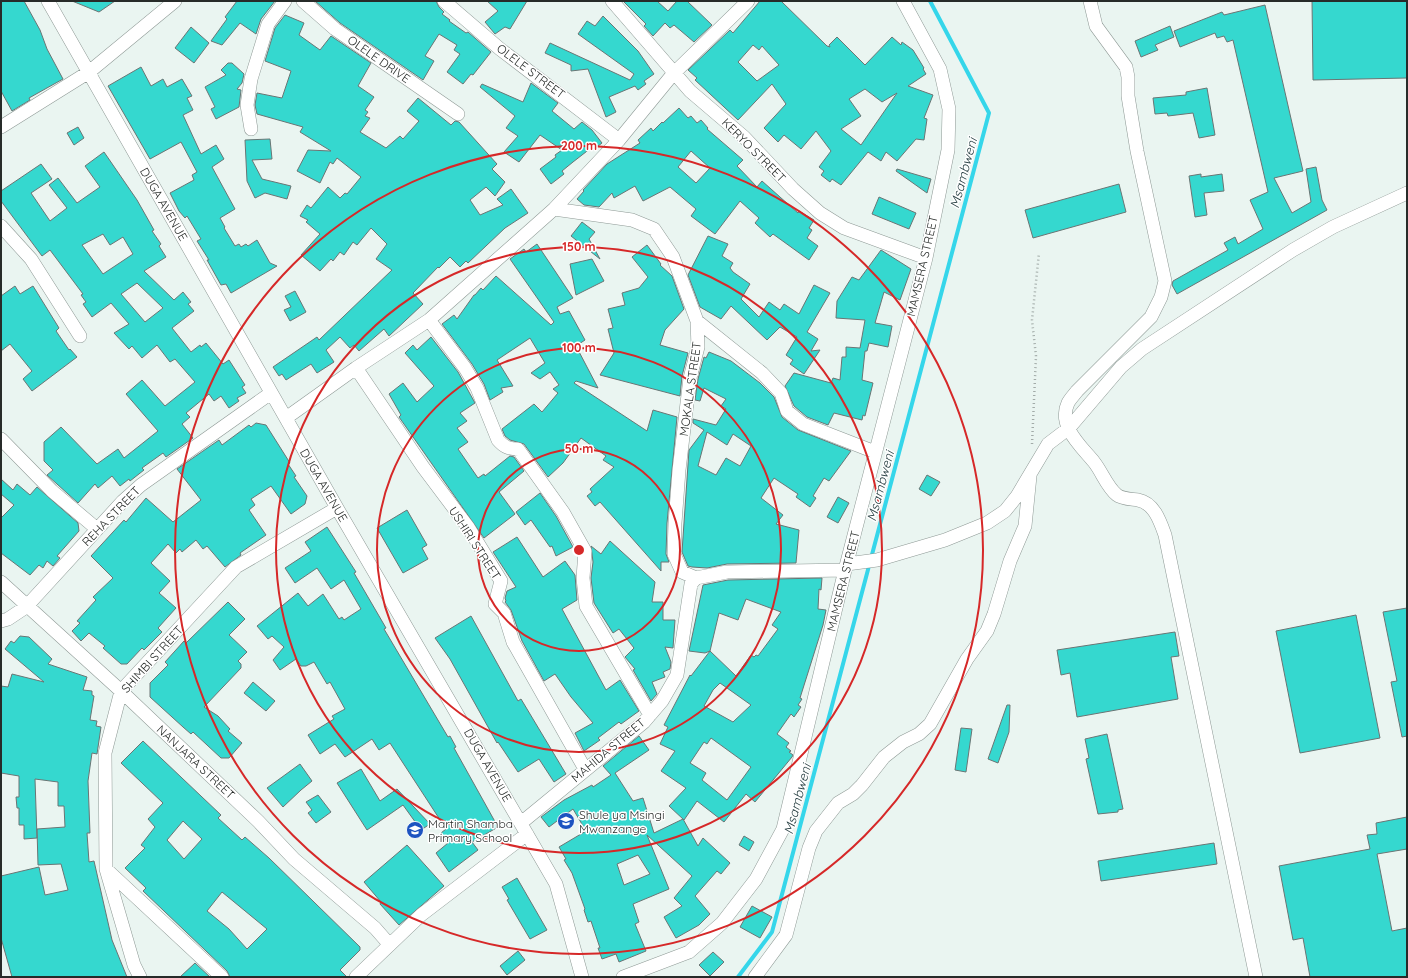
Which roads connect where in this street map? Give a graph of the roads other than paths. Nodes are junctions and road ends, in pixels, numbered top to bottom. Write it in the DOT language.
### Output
graph roads {
  1 [pos="48,1"];
  2 [pos="175,1"];
  3 [pos="285,1"];
  4 [pos="303,1"];
  5 [pos="444,1"];
  6 [pos="612,1"];
  7 [pos="748,1"];
  8 [pos="903,1"];
  9 [pos="1090,1"];
  10 [pos="89,72"];
  11 [pos="673,74"];
  12 [pos="458,114"];
  13 [pos="1,127"];
  14 [pos="251,129"];
  15 [pos="619,140"];
  16 [pos="1407,193"];
  17 [pos="554,208"];
  18 [pos="1,226"];
  19 [pos="926,258"];
  20 [pos="428,320"];
  21 [pos="697,321"];
  22 [pos="80,336"];
  23 [pos="356,368"];
  24 [pos="271,393"];
  25 [pos="286,418"];
  26 [pos="1069,428"];
  27 [pos="3,447"];
  28 [pos="875,452"];
  29 [pos="1032,471"];
  30 [pos="337,508"];
  31 [pos="98,529"];
  32 [pos="846,567"];
  33 [pos="696,578"];
  34 [pos="1,582"];
  35 [pos="26,606"];
  36 [pos="1,621"];
  37 [pos="121,691"];
  38 [pos="650,715"];
  39 [pos="585,769"];
  40 [pos="524,828"];
  41 [pos="106,869"];
  42 [pos="389,944"];
  43 [pos="140,977"];
  44 [pos="222,977"];
  45 [pos="356,977"];
  46 [pos="582,977"];
  47 [pos="623,977"];
  48 [pos="756,977"];
  49 [pos="1256,977"];
  1 -- 10 [label="street, DUGA AVENUE"];
  2 -- 10 [label="street"];
  3 -- 14 [label="street"];
  4 -- 12 [label="street, OLELE DRIVE"];
  5 -- 15 [label="street, OLELE STREET"];
  6 -- 11 [label="street, KERYO STREET"];
  7 -- 11 [label="street"];
  8 -- 19 [label="street, MAMSERA STREET"];
  9 -- 26 [label="street"];
  10 -- 13 [label="street"];
  10 -- 24 [label="street, DUGA AVENUE"];
  11 -- 15 [label="street"];
  11 -- 19 [label="street, KERYO STREET"];
  15 -- 17 [label="street"];
  16 -- 26 [label="street"];
  17 -- 20 [label="street"];
  17 -- 21 [label="street, MOKALA STREET"];
  18 -- 22 [label="street"];
  19 -- 28 [label="street, MAMSERA STREET"];
  20 -- 23 [label="street"];
  20 -- 38 [label="street"];
  21 -- 28 [label="street"];
  21 -- 33 [label="street, MOKALA STREET"];
  23 -- 25 [label="street"];
  23 -- 39 [label="street, USHIRI STREET"];
  24 -- 25 [label="street, DUGA AVENUE"];
  24 -- 31 [label="street, REHA STREET"];
  25 -- 30 [label="street, DUGA AVENUE"];
  26 -- 29 [label="street"];
  26 -- 49 [label="street"];
  27 -- 31 [label="street"];
  28 -- 32 [label="street, MAMSERA STREET"];
  29 -- 32 [label="street"];
  29 -- 48 [label="street"];
  30 -- 37 [label="street, SHIMBI STREET"];
  30 -- 40 [label="street, DUGA AVENUE"];
  31 -- 35 [label="street, REHA STREET"];
  32 -- 33 [label="street"];
  32 -- 47 [label="street, MAMSERA STREET"];
  33 -- 38 [label="street, MAHIDA STREET"];
  34 -- 35 [label="street, NANJARA STREET"];
  35 -- 36 [label="street, REHA STREET"];
  35 -- 37 [label="street, NANJARA STREET"];
  37 -- 41 [label="street, SHIMBI STREET"];
  37 -- 42 [label="street, NANJARA STREET"];
  38 -- 39 [label="street, MAHIDA STREET"];
  39 -- 40 [label="street, MAHIDA STREET"];
  40 -- 42 [label="street, MAHIDA STREET"];
  40 -- 46 [label="street, DUGA AVENUE"];
  41 -- 43 [label="street, SHIMBI STREET"];
  41 -- 44 [label="street"];
  42 -- 45 [label="street, MAHIDA STREET"];
}
